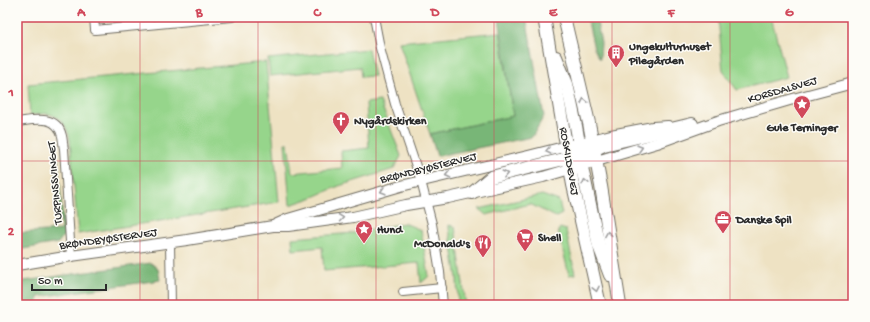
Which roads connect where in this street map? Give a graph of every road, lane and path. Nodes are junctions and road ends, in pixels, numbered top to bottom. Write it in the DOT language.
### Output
graph roads {
  1 [pos="94,17"];
  2 [pos="232,17"];
  3 [pos="374,17"];
  4 [pos="544,17"];
  5 [pos="564,17"];
  6 [pos="853,83"];
  7 [pos="718,121"];
  8 [pos="17,122"];
  9 [pos="692,124"];
  10 [pos="581,154"];
  11 [pos="421,182"];
  12 [pos="472,193"];
  13 [pos="426,202"];
  14 [pos="273,226"];
  15 [pos="170,243"];
  16 [pos="71,256"];
  17 [pos="17,265"];
  18 [pos="442,288"];
  19 [pos="403,292"];
  20 [pos="619,303"];
  21 [pos="171,305"];
  22 [pos="443,305"];
  23 [pos="600,305"];
  1 -- 2 [label="street"];
  3 -- 11 [label="street"];
  4 -- 10 [label="main road"];
  10 -- 5 [label="main road, ROSKILDEVEJ, one-way"];
  6 -- 7 [label="street, KORSDALSVEJ"];
  7 -- 9 [label="street, KORSDALSVEJ"];
  10 -- 7 [label="street, KORSDALSVEJ, one-way"];
  8 -- 16 [label="street, TURPINSSVINGET"];
  9 -- 10 [label="main road"];
  10 -- 11 [label="street, BRØNDBYØSTERVEJ, one-way"];
  12 -- 10 [label="main road, one-way"];
  20 -- 10 [label="main road, one-way"];
  10 -- 23 [label="main road, ROSKILDEVEJ, one-way"];
  11 -- 13 [label="street"];
  11 -- 14 [label="street, BRØNDBYØSTERVEJ, one-way"];
  12 -- 13 [label="street, BRØNDBYØSTERVEJ"];
  14 -- 13 [label="street, BRØNDBYØSTERVEJ, one-way"];
  13 -- 18 [label="street"];
  14 -- 15 [label="street, BRØNDBYØSTERVEJ"];
  15 -- 16 [label="street, BRØNDBYØSTERVEJ"];
  15 -- 21 [label="street"];
  16 -- 17 [label="street, BRØNDBYØSTERVEJ"];
  18 -- 19 [label="street"];
  18 -- 22 [label="street"];
}
